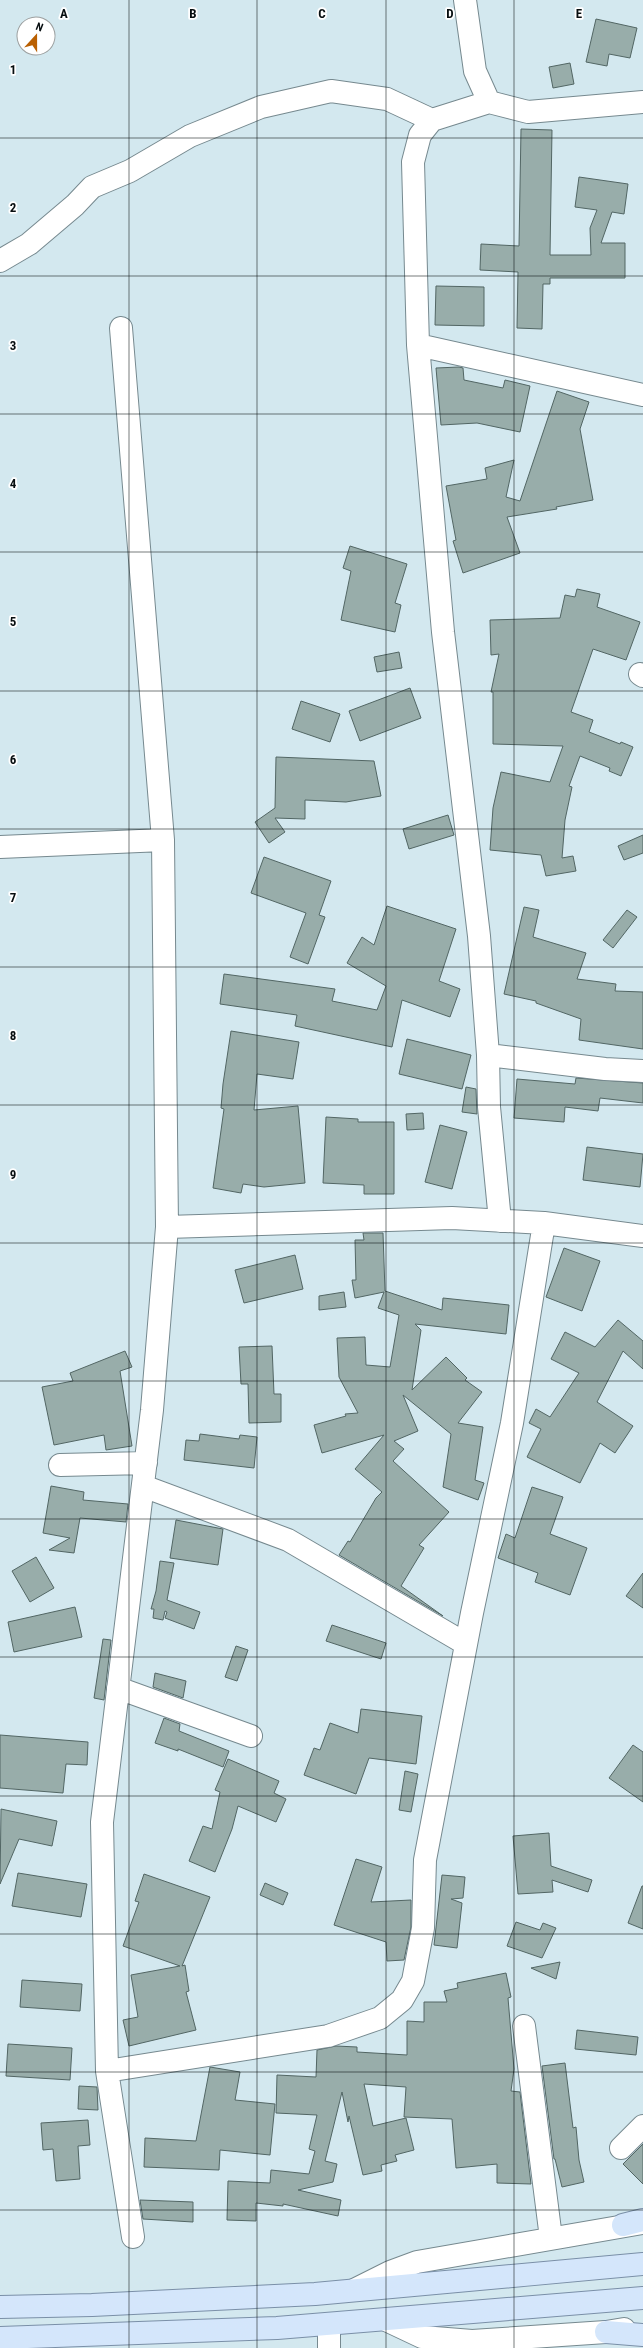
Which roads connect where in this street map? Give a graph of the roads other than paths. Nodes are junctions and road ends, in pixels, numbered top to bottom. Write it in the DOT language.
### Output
graph roads {
  1 [pos="465,0"];
  2 [pos="489,102"];
  3 [pos="643,102"];
  4 [pos="432,120"];
  5 [pos="0,261"];
  6 [pos="121,328"];
  7 [pos="418,345"];
  8 [pos="643,395"];
  9 [pos="163,840"];
  10 [pos="0,847"];
  11 [pos="488,1055"];
  12 [pos="643,1071"];
  13 [pos="500,1221"];
  14 [pos="544,1223"];
  15 [pos="166,1227"];
  16 [pos="643,1236"];
  17 [pos="146,1462"];
  18 [pos="60,1465"];
  19 [pos="143,1486"];
  20 [pos="466,1644"];
  21 [pos="118,1688"];
  22 [pos="251,1736"];
  23 [pos="524,2026"];
  24 [pos="106,2071"];
  25 [pos="643,2126"];
  26 [pos="621,2148"];
  27 [pos="636,2222"];
  28 [pos="133,2237"];
  29 [pos="551,2238"];
  30 [pos="643,2264"];
  31 [pos="354,2290"];
  32 [pos="643,2298"];
  33 [pos="0,2306"];
  34 [pos="386,2320"];
  35 [pos="329,2324"];
  36 [pos="643,2326"];
  37 [pos="606,2332"];
  38 [pos="643,2335"];
  39 [pos="0,2338"];
  40 [pos="96,2341"];
  41 [pos="69,2342"];
  42 [pos="328,2348"];
  1 -- 2 [label="street"];
  2 -- 3 [label="street"];
  2 -- 4 [label="street"];
  4 -- 5 [label="street"];
  4 -- 7 [label="street"];
  6 -- 9 [label="street"];
  7 -- 8 [label="street"];
  7 -- 11 [label="street"];
  9 -- 10 [label="street"];
  9 -- 15 [label="street"];
  11 -- 12 [label="street"];
  11 -- 13 [label="street"];
  13 -- 14 [label="street"];
  13 -- 15 [label="street"];
  14 -- 16 [label="street"];
  14 -- 20 [label="street"];
  15 -- 17 [label="street"];
  17 -- 18 [label="street"];
  17 -- 19 [label="street"];
  19 -- 20 [label="street"];
  19 -- 21 [label="street"];
  20 -- 24 [label="street"];
  21 -- 22 [label="street"];
  21 -- 24 [label="street"];
  23 -- 29 [label="street"];
  24 -- 28 [label="street"];
  25 -- 26 [label="street"];
  27 -- 29 [label="street"];
  29 -- 31 [label="street"];
  30 -- 31 [label="main road"];
  31 -- 33 [label="main road"];
  32 -- 34 [label="main road"];
  34 -- 35 [label="main road"];
  34 -- 37 [label="street"];
  35 -- 40 [label="main road"];
  35 -- 42 [label="street"];
  36 -- 37 [label="street"];
  37 -- 38 [label="main road"];
  39 -- 41 [label="main road"];
  40 -- 41 [label="main road"];
}
